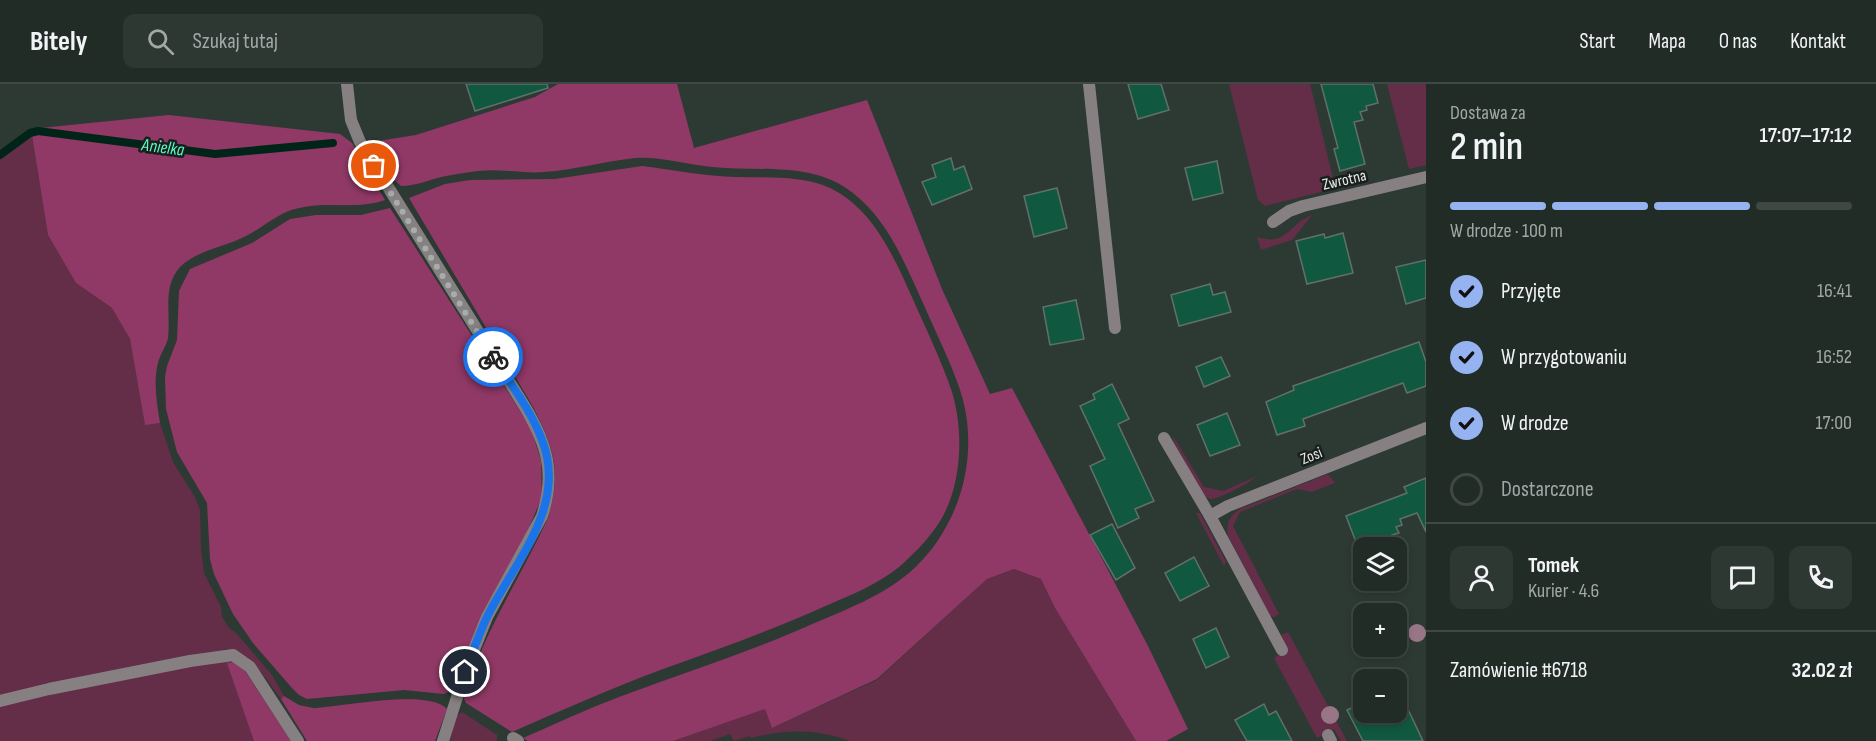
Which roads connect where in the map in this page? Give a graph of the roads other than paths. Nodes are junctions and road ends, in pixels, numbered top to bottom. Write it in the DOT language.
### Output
graph roads {
  1 [pos="347,84"];
  2 [pos="1089,84"];
  3 [pos="1426,177"];
  4 [pos="1273,222"];
  5 [pos="1115,328"];
  6 [pos="1426,428"];
  7 [pos="1164,438"];
  8 [pos="1210,516"];
  9 [pos="1282,650"];
  10 [pos="0,701"];
  11 [pos="298,741"];
  12 [pos="443,741"];
  1 -- 12 [label="street"];
  2 -- 5 [label="street"];
  3 -- 4 [label="street, Zwrotna"];
  6 -- 8 [label="street, Zosi"];
  7 -- 8 [label="street"];
  8 -- 9 [label="street"];
  10 -- 11 [label="street"];
}
